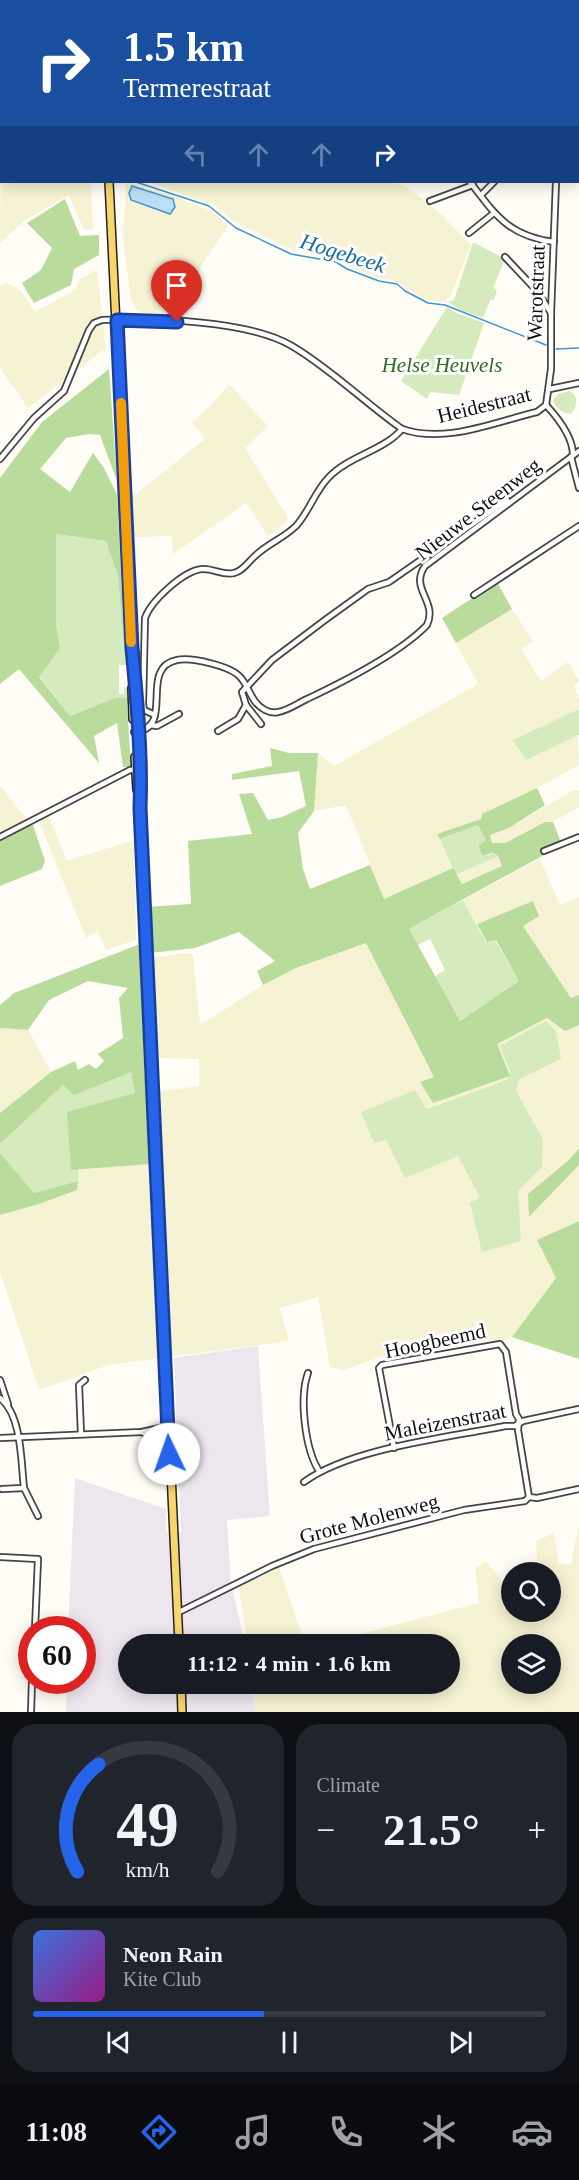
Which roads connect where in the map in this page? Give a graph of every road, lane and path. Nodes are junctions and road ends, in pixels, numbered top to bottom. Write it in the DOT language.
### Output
graph roads {
  1 [pos="109,183"];
  2 [pos="472,183"];
  3 [pos="493,183"];
  4 [pos="556,183"];
  5 [pos="481,195"];
  6 [pos="430,201"];
  7 [pos="494,213"];
  8 [pos="469,233"];
  9 [pos="554,242"];
  10 [pos="505,257"];
  11 [pos="551,313"];
  12 [pos="117,320"];
  13 [pos="579,383"];
  14 [pos="550,389"];
  15 [pos="546,405"];
  16 [pos="402,429"];
  17 [pos="579,451"];
  18 [pos="572,456"];
  19 [pos="0,459"];
  20 [pos="579,488"];
  21 [pos="509,503"];
  22 [pos="579,526"];
  23 [pos="474,595"];
  24 [pos="246,686"];
  25 [pos="246,705"];
  26 [pos="179,714"];
  27 [pos="155,715"];
  28 [pos="261,724"];
  29 [pos="150,725"];
  30 [pos="218,731"];
  31 [pos="136,732"];
  32 [pos="138,769"];
  33 [pos="0,837"];
  34 [pos="579,837"];
  35 [pos="544,851"];
  36 [pos="308,1373"];
  37 [pos="0,1380"];
  38 [pos="85,1380"];
  39 [pos="0,1398"];
  40 [pos="8,1404"];
  41 [pos="579,1409"];
  42 [pos="168,1426"];
  43 [pos="518,1426"];
  44 [pos="142,1432"];
  45 [pos="81,1434"];
  46 [pos="19,1437"];
  47 [pos="0,1438"];
  48 [pos="168,1438"];
  49 [pos="394,1448"];
  50 [pos="319,1471"];
  51 [pos="304,1482"];
  52 [pos="24,1488"];
  53 [pos="579,1489"];
  54 [pos="2,1490"];
  55 [pos="530,1497"];
  56 [pos="38,1516"];
  57 [pos="0,1557"];
  58 [pos="177,1613"];
  59 [pos="36,1616"];
  60 [pos="178,1634"];
  61 [pos="32,1694"];
  62 [pos="181,1694"];
  63 [pos="31,1712"];
  64 [pos="182,1712"];
  1 -- 12 [label="main road"];
  2 -- 5 [label="street"];
  2 -- 6 [label="street"];
  3 -- 5 [label="street"];
  4 -- 9 [label="street, Warotstraat"];
  5 -- 7 [label="street"];
  7 -- 8 [label="street"];
  7 -- 9 [label="street"];
  9 -- 11 [label="street, Warotstraat"];
  10 -- 11 [label="street"];
  11 -- 14 [label="street, Warotstraat"];
  12 -- 16 [label="street"];
  12 -- 19 [label="street"];
  12 -- 31 [label="main road"];
  13 -- 14 [label="street"];
  14 -- 15 [label="street, Warotstraat"];
  15 -- 16 [label="street, Heidestraat"];
  15 -- 18 [label="street"];
  16 -- 27 [label="street"];
  17 -- 18 [label="street, Nieuwe Steenweg"];
  18 -- 20 [label="street"];
  18 -- 21 [label="street, Nieuwe Steenweg"];
  21 -- 24 [label="street"];
  21 -- 24 [label="street, Nieuwe Steenweg"];
  22 -- 23 [label="street"];
  24 -- 25 [label="street"];
  24 -- 27 [label="street, Nieuwe Steenweg"];
  25 -- 28 [label="street"];
  25 -- 30 [label="street"];
  26 -- 29 [label="street"];
  27 -- 29 [label="street, Nieuwe Steenweg"];
  29 -- 31 [label="street"];
  31 -- 32 [label="main road"];
  32 -- 33 [label="street"];
  32 -- 42 [label="main road"];
  34 -- 35 [label="street"];
  36 -- 50 [label="street"];
  37 -- 40 [label="street"];
  38 -- 45 [label="street"];
  39 -- 40 [label="street"];
  40 -- 46 [label="street"];
  41 -- 43 [label="street, Maleizenstraat"];
  42 -- 44 [label="street"];
  42 -- 48 [label="main road"];
  43 -- 49 [label="street, Maleizenstraat"];
  43 -- 49 [label="street, Hoogbeemd"];
  43 -- 55 [label="street"];
  44 -- 45 [label="street"];
  44 -- 48 [label="street"];
  45 -- 46 [label="street"];
  46 -- 47 [label="street"];
  46 -- 52 [label="street"];
  48 -- 58 [label="main road"];
  49 -- 50 [label="street, Maleizenstraat"];
  50 -- 51 [label="street, Maleizenstraat"];
  52 -- 54 [label="street"];
  52 -- 56 [label="street"];
  53 -- 55 [label="street, Grote Molenweg"];
  55 -- 58 [label="street, Grote Molenweg"];
  57 -- 59 [label="street"];
  58 -- 60 [label="main road"];
  61 -- 63 [label="street"];
  62 -- 64 [label="main road"];
}
